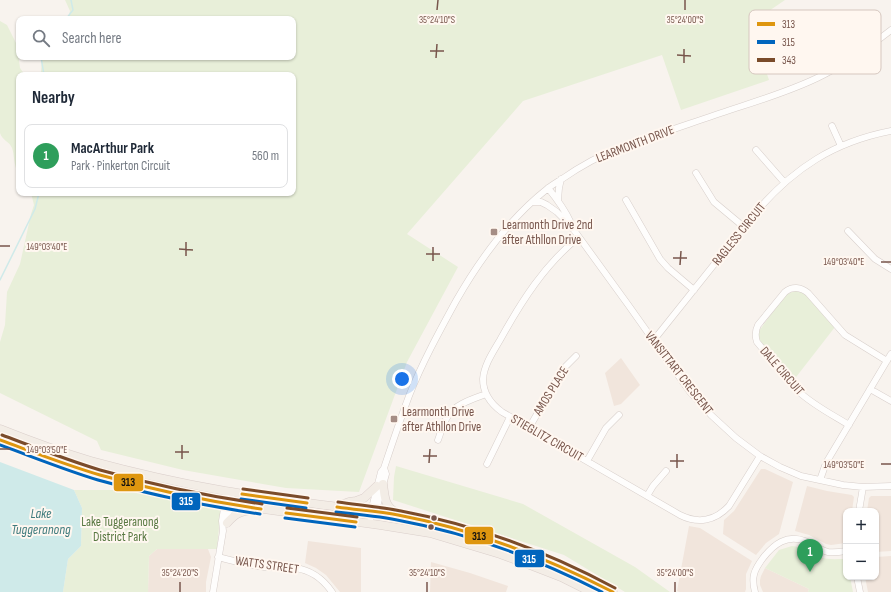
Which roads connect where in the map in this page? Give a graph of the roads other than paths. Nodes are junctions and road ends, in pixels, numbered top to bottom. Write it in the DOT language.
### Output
graph roads {
  1 [pos="891,30"];
  2 [pos="881,38"];
  3 [pos="825,74"];
  4 [pos="832,126"];
  5 [pos="891,131"];
  6 [pos="841,146"];
  7 [pos="756,150"];
  8 [pos="696,173"];
  9 [pos="561,179"];
  10 [pos="784,182"];
  11 [pos="548,188"];
  12 [pos="558,200"];
  13 [pos="626,200"];
  14 [pos="532,202"];
  15 [pos="572,226"];
  16 [pos="744,227"];
  17 [pos="848,231"];
  18 [pos="579,237"];
  19 [pos="891,269"];
  20 [pos="694,290"];
  21 [pos="654,341"];
  22 [pos="891,354"];
  23 [pos="576,356"];
  24 [pos="886,361"];
  25 [pos="870,389"];
  26 [pos="486,394"];
  27 [pos="891,401"];
  28 [pos="619,415"];
  29 [pos="510,416"];
  30 [pos="849,425"];
  31 [pos="529,428"];
  32 [pos="0,429"];
  33 [pos="0,440"];
  34 [pos="438,440"];
  35 [pos="760,456"];
  36 [pos="587,461"];
  37 [pos="488,464"];
  38 [pos="666,471"];
  39 [pos="820,480"];
  40 [pos="380,485"];
  41 [pos="891,486"];
  42 [pos="863,487"];
  43 [pos="229,492"];
  44 [pos="647,496"];
  45 [pos="227,504"];
  46 [pos="337,507"];
  47 [pos="860,508"];
  48 [pos="261,509"];
  49 [pos="373,512"];
  50 [pos="405,517"];
  51 [pos="227,523"];
  52 [pos="370,524"];
  53 [pos="223,531"];
  54 [pos="843,551"];
  55 [pos="218,557"];
  56 [pos="858,580"];
  57 [pos="213,592"];
  58 [pos="332,592"];
  59 [pos="591,592"];
  60 [pos="613,592"];
  61 [pos="755,592"];
  62 [pos="860,592"];
  1 -- 2 [label="street, LEARMONTH DRIVE"];
  3 -- 9 [label="street, LEARMONTH DRIVE"];
  4 -- 6 [label="street"];
  5 -- 6 [label="street, RAGLESS CIRCUIT"];
  6 -- 10 [label="street, RAGLESS CIRCUIT"];
  7 -- 10 [label="street"];
  8 -- 16 [label="street"];
  9 -- 11 [label="street, LEARMONTH DRIVE"];
  9 -- 12 [label="street"];
  10 -- 16 [label="street, RAGLESS CIRCUIT"];
  11 -- 12 [label="street, VANSITTART CRESCENT"];
  11 -- 14 [label="street, LEARMONTH DRIVE"];
  12 -- 15 [label="street, VANSITTART CRESCENT"];
  13 -- 20 [label="street"];
  14 -- 15 [label="street, VANSITTART CRESCENT"];
  14 -- 40 [label="street, LEARMONTH DRIVE"];
  15 -- 18 [label="street, VANSITTART CRESCENT"];
  16 -- 20 [label="street, RAGLESS CIRCUIT"];
  17 -- 19 [label="street"];
  18 -- 21 [label="street, VANSITTART CRESCENT"];
  18 -- 26 [label="street"];
  20 -- 21 [label="street, RAGLESS CIRCUIT"];
  21 -- 35 [label="street, VANSITTART CRESCENT"];
  22 -- 24 [label="street"];
  23 -- 31 [label="street, AMOS PLACE"];
  24 -- 25 [label="street"];
  24 -- 30 [label="street, DALE CIRCUIT"];
  25 -- 27 [label="street"];
  25 -- 30 [label="street"];
  26 -- 29 [label="street, STIEGLITZ CIRCUIT"];
  26 -- 34 [label="street"];
  28 -- 36 [label="street"];
  29 -- 31 [label="street, STIEGLITZ CIRCUIT"];
  29 -- 37 [label="street"];
  30 -- 39 [label="street"];
  31 -- 36 [label="street, STIEGLITZ CIRCUIT"];
  32 -- 43 [label="main road"];
  33 -- 45 [label="main road"];
  35 -- 39 [label="street, VANSITTART CRESCENT"];
  35 -- 44 [label="street, STIEGLITZ CIRCUIT"];
  36 -- 44 [label="street, STIEGLITZ CIRCUIT"];
  38 -- 44 [label="street"];
  39 -- 42 [label="street, VANSITTART CRESCENT"];
  40 -- 46 [label="main road"];
  40 -- 49 [label="street, LEARMONTH DRIVE"];
  40 -- 50 [label="main road"];
  41 -- 42 [label="street, VANSITTART CRESCENT"];
  42 -- 47 [label="street"];
  43 -- 45 [label="street"];
  43 -- 46 [label="main road"];
  45 -- 48 [label="main road"];
  45 -- 51 [label="street"];
  45 -- 53 [label="street"];
  46 -- 49 [label="main road"];
  48 -- 51 [label="main road"];
  48 -- 52 [label="main road"];
  49 -- 50 [label="main road"];
  49 -- 52 [label="street, LEARMONTH DRIVE"];
  50 -- 60 [label="main road"];
  51 -- 53 [label="street"];
  52 -- 59 [label="main road"];
  53 -- 55 [label="street"];
  54 -- 61 [label="street"];
  55 -- 57 [label="street"];
  55 -- 58 [label="street, WATTS STREET"];
  56 -- 62 [label="street"];
}
